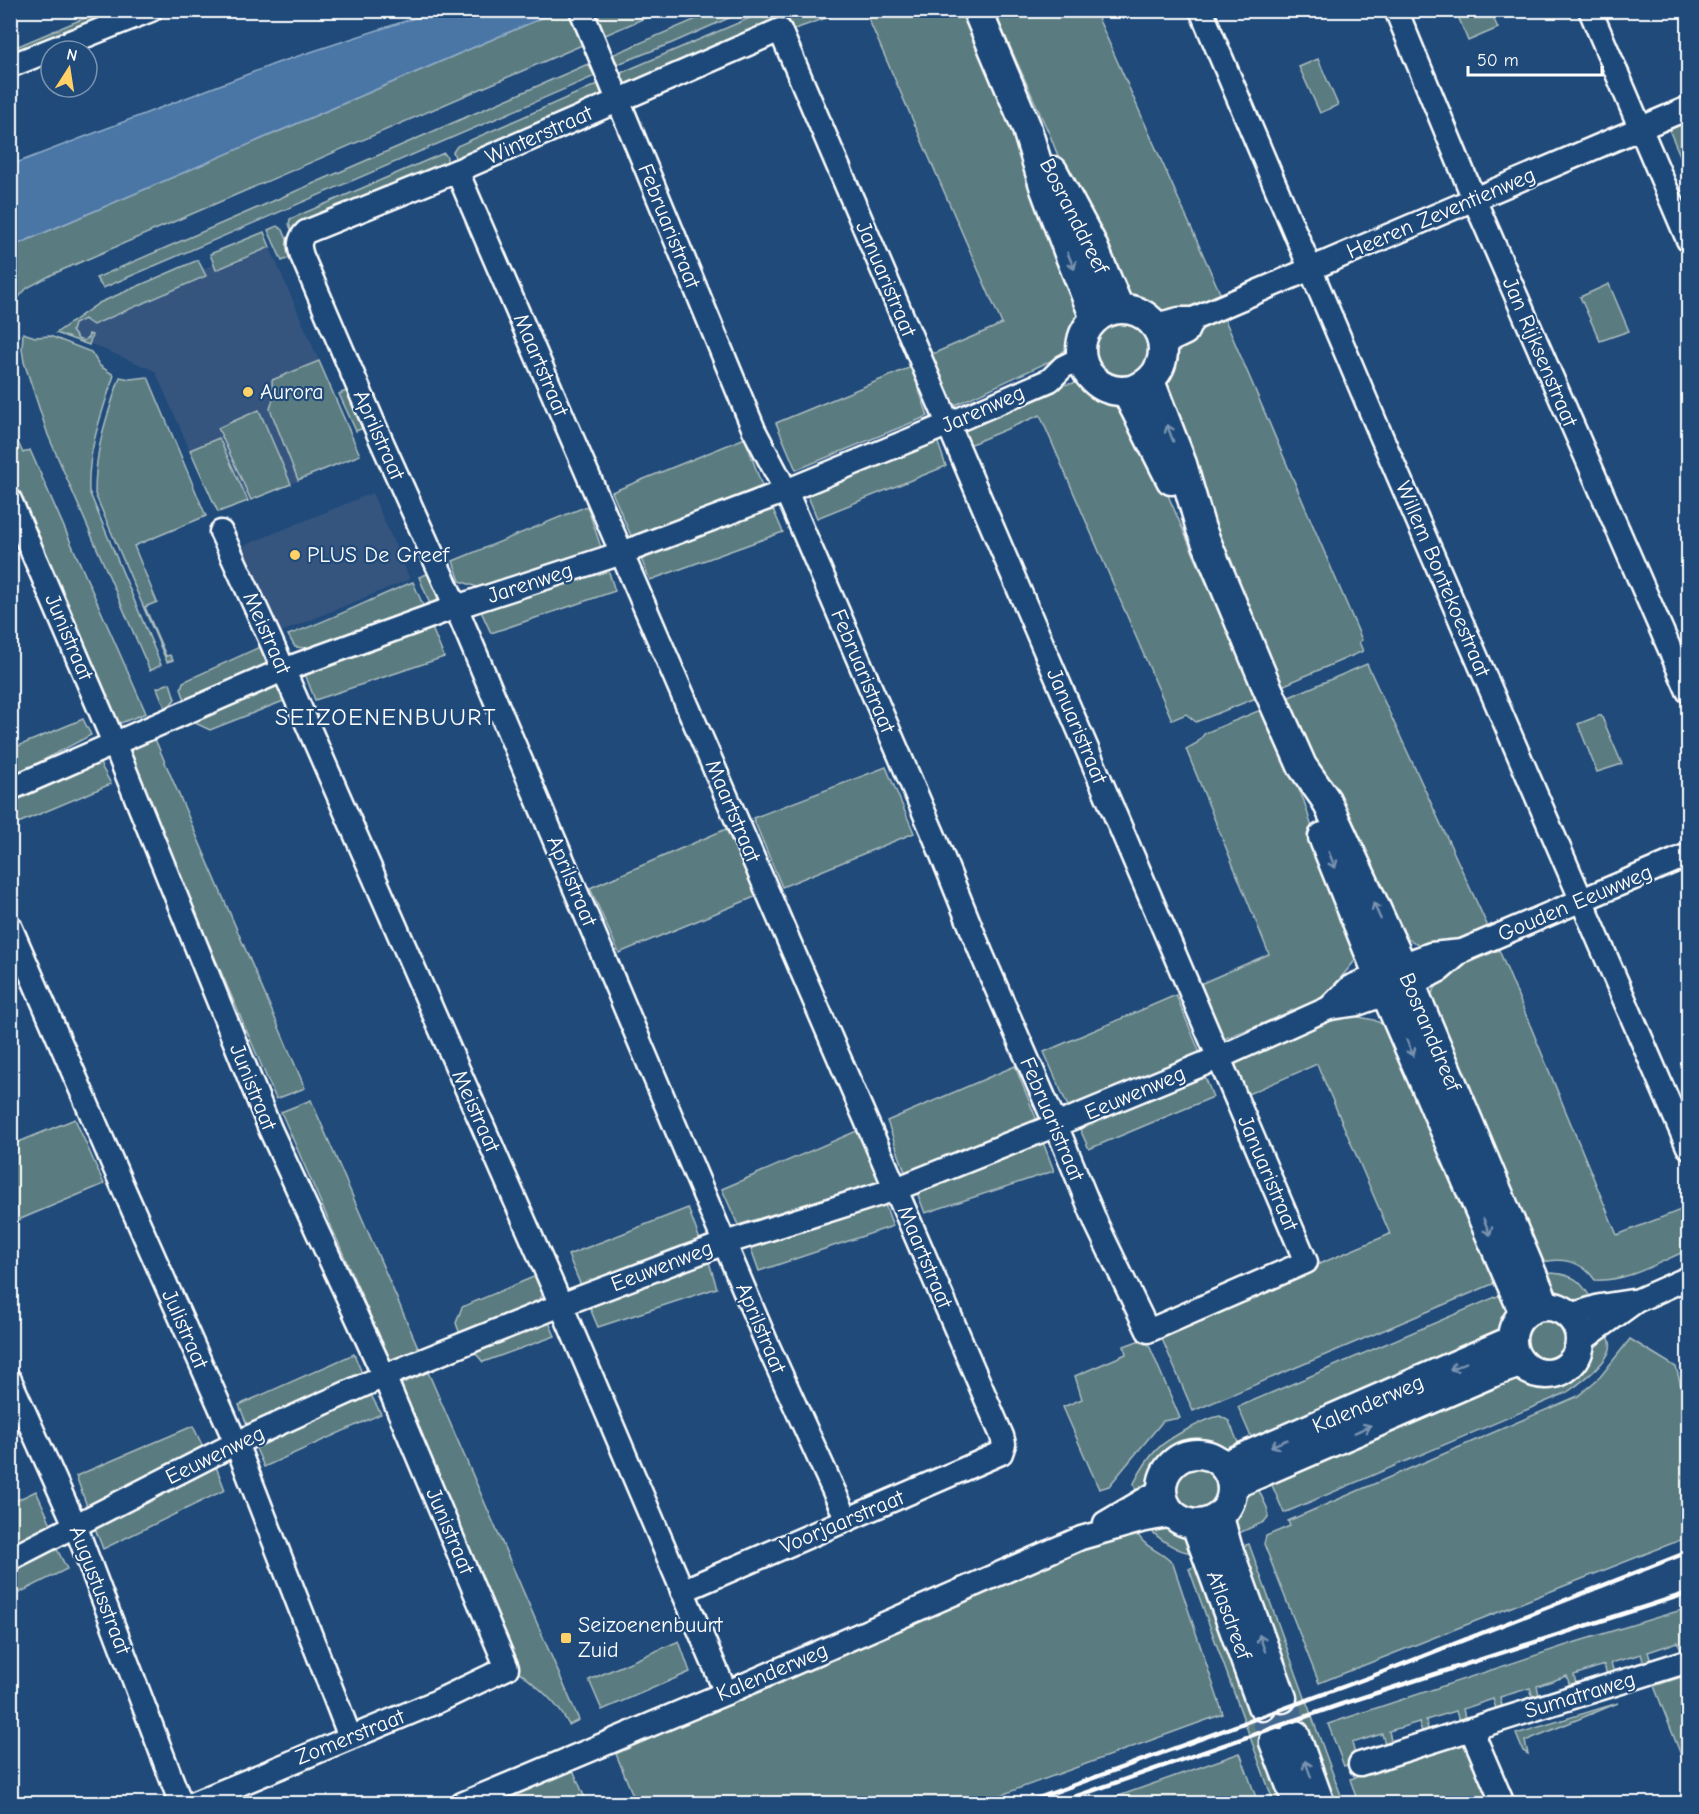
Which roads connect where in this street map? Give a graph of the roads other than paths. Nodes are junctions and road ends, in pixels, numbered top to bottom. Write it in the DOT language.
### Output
graph roads {
  1 [pos="150,10"];
  2 [pos="977,10"];
  3 [pos="1201,10"];
  4 [pos="1396,10"];
  5 [pos="1590,10"];
  6 [pos="582,15"];
  7 [pos="780,30"];
  8 [pos="10,66"];
  9 [pos="618,100"];
  10 [pos="1689,108"];
  11 [pos="1640,130"];
  12 [pos="457,171"];
  13 [pos="1474,199"];
  14 [pos="1689,240"];
  15 [pos="300,241"];
  16 [pos="1310,268"];
  17 [pos="1107,313"];
  18 [pos="1159,334"];
  19 [pos="1085,366"];
  20 [pos="1138,386"];
  21 [pos="949,424"];
  22 [pos="786,491"];
  23 [pos="10,501"];
  24 [pos="221,532"];
  25 [pos="622,553"];
  26 [pos="456,607"];
  27 [pos="283,670"];
  28 [pos="1689,691"];
  29 [pos="114,742"];
  30 [pos="10,789"];
  31 [pos="1689,855"];
  32 [pos="1582,900"];
  33 [pos="10,926"];
  34 [pos="1394,980"];
  35 [pos="1218,1058"];
  36 [pos="1056,1125"];
  37 [pos="1689,1147"];
  38 [pos="896,1188"];
  39 [pos="725,1243"];
  40 [pos="1689,1278"];
  41 [pos="561,1305"];
  42 [pos="1555,1318"];
  43 [pos="1148,1331"];
  44 [pos="1516,1352"];
  45 [pos="384,1376"];
  46 [pos="10,1380"];
  47 [pos="236,1443"];
  48 [pos="1001,1453"];
  49 [pos="1228,1476"];
  50 [pos="1187,1512"];
  51 [pos="848,1520"];
  52 [pos="75,1525"];
  53 [pos="10,1559"];
  54 [pos="682,1591"];
  55 [pos="1689,1661"];
  56 [pos="507,1668"];
  57 [pos="726,1693"];
  58 [pos="1272,1702"];
  59 [pos="1471,1729"];
  60 [pos="350,1737"];
  61 [pos="1360,1764"];
  62 [pos="182,1803"];
  63 [pos="192,1803"];
  64 [pos="462,1803"];
  65 [pos="1298,1803"];
  66 [pos="1320,1803"];
  67 [pos="1503,1803"];
  1 -- 8 [label="street"];
  2 -- 17 [label="main road, Bosranddreef"];
  3 -- 16 [label="street, Willem Bontekoestraat"];
  4 -- 13 [label="street, Jan Rijksenstraat"];
  5 -- 11 [label="street"];
  6 -- 9 [label="street, Februaristraat"];
  7 -- 9 [label="street, Winterstraat"];
  7 -- 21 [label="street, Januaristraat"];
  9 -- 12 [label="street, Winterstraat"];
  9 -- 22 [label="street, Februaristraat"];
  10 -- 11 [label="street, Heeren Zeventienweg"];
  11 -- 13 [label="street, Heeren Zeventienweg"];
  11 -- 14 [label="street"];
  12 -- 15 [label="street, Winterstraat"];
  12 -- 25 [label="street, Maartstraat"];
  13 -- 16 [label="street, Heeren Zeventienweg"];
  13 -- 28 [label="street, Jan Rijksenstraat"];
  15 -- 26 [label="street, Aprilstraat"];
  16 -- 18 [label="street, Heeren Zeventienweg"];
  16 -- 32 [label="street, Willem Bontekoestraat"];
  17 -- 18 [label="main road"];
  17 -- 19 [label="main road"];
  18 -- 20 [label="main road"];
  19 -- 20 [label="main road"];
  19 -- 21 [label="street, Jarenweg"];
  20 -- 34 [label="main road, Bosranddreef"];
  21 -- 22 [label="street, Jarenweg"];
  21 -- 35 [label="street, Januaristraat"];
  22 -- 25 [label="street, Jarenweg"];
  22 -- 36 [label="street, Februaristraat"];
  23 -- 29 [label="street, Junistraat"];
  24 -- 27 [label="street, Meistraat"];
  25 -- 26 [label="street, Jarenweg"];
  25 -- 38 [label="street, Maartstraat"];
  26 -- 27 [label="street, Jarenweg"];
  26 -- 39 [label="street, Aprilstraat"];
  27 -- 29 [label="street, Jarenweg"];
  27 -- 41 [label="street, Meistraat"];
  29 -- 30 [label="street, Jarenweg"];
  29 -- 45 [label="street, Junistraat"];
  31 -- 32 [label="street, Gouden Eeuwweg"];
  32 -- 34 [label="street, Gouden Eeuwweg"];
  32 -- 37 [label="street, Willem Bontekoestraat"];
  33 -- 47 [label="street, Julistraat"];
  34 -- 35 [label="street, Eeuwenweg"];
  34 -- 42 [label="main road, Bosranddreef"];
  35 -- 36 [label="street, Eeuwenweg"];
  35 -- 43 [label="street, Januaristraat"];
  36 -- 38 [label="street, Eeuwenweg"];
  36 -- 43 [label="street, Februaristraat"];
  38 -- 39 [label="street, Eeuwenweg"];
  38 -- 48 [label="street, Maartstraat"];
  39 -- 41 [label="street, Eeuwenweg"];
  39 -- 51 [label="street, Aprilstraat"];
  40 -- 42 [label="street"];
  41 -- 45 [label="street, Eeuwenweg"];
  41 -- 54 [label="street, Meistraat"];
  42 -- 44 [label="main road"];
  42 -- 44 [label="main road"];
  44 -- 49 [label="main road, Kalenderweg"];
  45 -- 47 [label="street, Eeuwenweg"];
  45 -- 56 [label="street, Junistraat"];
  46 -- 52 [label="street, Augustusstraat"];
  47 -- 52 [label="street, Eeuwenweg"];
  47 -- 60 [label="street, Julistraat"];
  48 -- 51 [label="street, Voorjaarstraat"];
  49 -- 50 [label="main road"];
  49 -- 50 [label="main road"];
  50 -- 57 [label="street, Kalenderweg"];
  50 -- 58 [label="main road, Atlasdreef"];
  51 -- 54 [label="street, Voorjaarstraat"];
  52 -- 53 [label="street, Eeuwenweg"];
  52 -- 62 [label="street, Augustusstraat"];
  54 -- 57 [label="street, Meistraat"];
  55 -- 59 [label="street, Sumatraweg"];
  56 -- 60 [label="street, Zomerstraat"];
  57 -- 64 [label="street, Kalenderweg"];
  59 -- 61 [label="street, Sumatraweg"];
  59 -- 67 [label="street"];
  60 -- 63 [label="street, Zomerstraat"];
  66 -- 65 [label="main road, one-way"];
}
